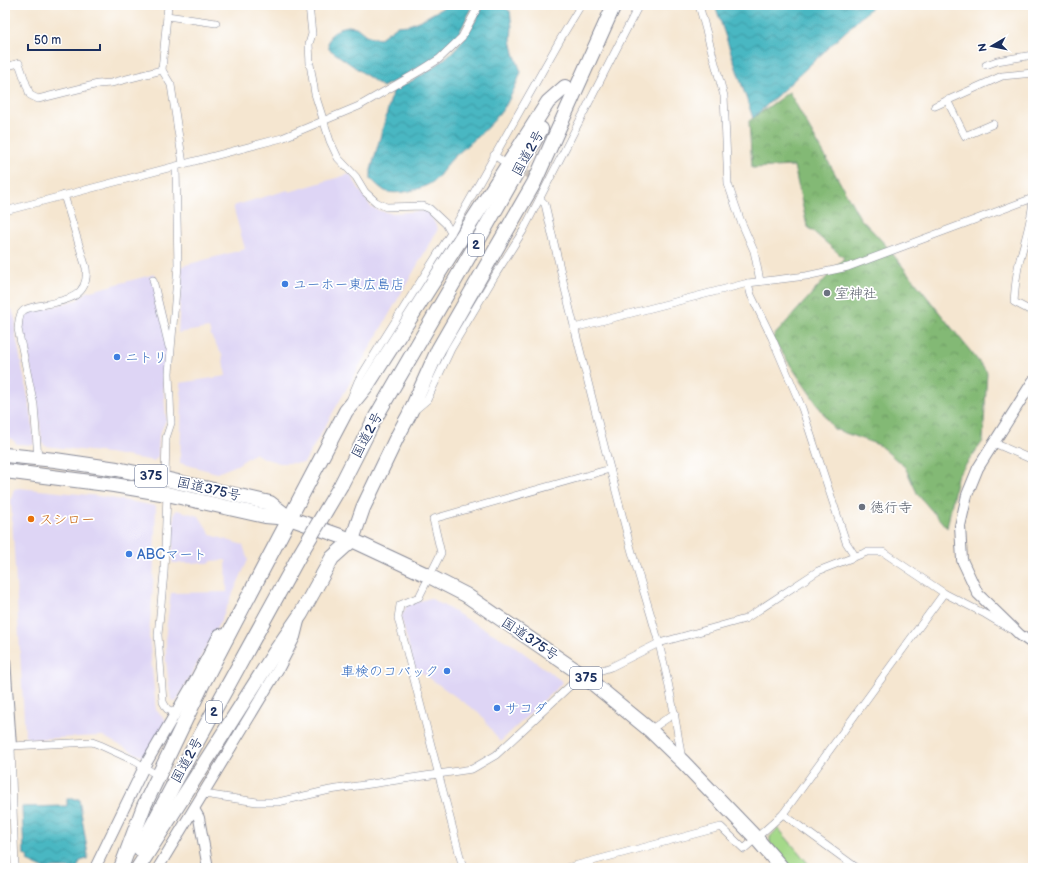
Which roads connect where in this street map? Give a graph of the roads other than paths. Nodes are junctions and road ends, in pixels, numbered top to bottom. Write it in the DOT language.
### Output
graph roads {
  1 [pos="168,5"];
  2 [pos="309,5"];
  3 [pos="479,5"];
  4 [pos="581,5"];
  5 [pos="612,5"];
  6 [pos="639,5"];
  7 [pos="699,5"];
  8 [pos="167,16"];
  9 [pos="216,23"];
  10 [pos="1033,55"];
  11 [pos="986,65"];
  12 [pos="5,67"];
  13 [pos="162,70"];
  14 [pos="1033,73"];
  15 [pos="565,87"];
  16 [pos="947,100"];
  17 [pos="935,106"];
  18 [pos="324,121"];
  19 [pos="993,124"];
  20 [pos="494,155"];
  21 [pos="501,160"];
  22 [pos="179,166"];
  23 [pos="64,195"];
  24 [pos="1033,198"];
  25 [pos="540,199"];
  26 [pos="5,211"];
  27 [pos="451,233"];
  28 [pos="153,280"];
  29 [pos="760,281"];
  30 [pos="748,283"];
  31 [pos="1033,312"];
  32 [pos="574,328"];
  33 [pos="171,355"];
  34 [pos="1033,381"];
  35 [pos="346,411"];
  36 [pos="409,415"];
  37 [pos="994,443"];
  38 [pos="5,455"];
  39 [pos="38,458"];
  40 [pos="1033,460"];
  41 [pos="610,469"];
  42 [pos="5,471"];
  43 [pos="165,479"];
  44 [pos="167,494"];
  45 [pos="290,518"];
  46 [pos="352,540"];
  47 [pos="855,556"];
  48 [pos="429,576"];
  49 [pos="944,593"];
  50 [pos="301,614"];
  51 [pos="227,635"];
  52 [pos="1020,635"];
  53 [pos="659,643"];
  54 [pos="1033,644"];
  55 [pos="5,658"];
  56 [pos="584,676"];
  57 [pos="176,714"];
  58 [pos="675,714"];
  59 [pos="650,730"];
  60 [pos="8,746"];
  61 [pos="683,762"];
  62 [pos="148,769"];
  63 [pos="438,774"];
  64 [pos="199,795"];
  65 [pos="194,809"];
  66 [pos="783,814"];
  67 [pos="756,838"];
  68 [pos="586,866"];
  69 [pos="15,868"];
  70 [pos="95,868"];
  71 [pos="121,868"];
  72 [pos="130,868"];
  73 [pos="138,868"];
  74 [pos="158,868"];
  75 [pos="208,868"];
  76 [pos="463,868"];
  77 [pos="566,868"];
  78 [pos="782,868"];
  79 [pos="857,868"];
  1 -- 8 [label="street"];
  2 -- 18 [label="street"];
  3 -- 18 [label="street"];
  4 -- 20 [label="street"];
  5 -- 15 [label="highway, 国道2号 / 2"];
  5 -- 36 [label="highway"];
  6 -- 25 [label="street"];
  7 -- 29 [label="street"];
  8 -- 9 [label="street"];
  8 -- 13 [label="street"];
  10 -- 11 [label="street"];
  12 -- 13 [label="street"];
  13 -- 22 [label="street"];
  14 -- 16 [label="street"];
  15 -- 35 [label="highway"];
  15 -- 72 [label="highway, 国道2号 / 2, bridge"];
  16 -- 17 [label="street"];
  16 -- 19 [label="street"];
  18 -- 22 [label="street"];
  18 -- 27 [label="street"];
  20 -- 21 [label="street"];
  20 -- 27 [label="street"];
  22 -- 23 [label="street"];
  22 -- 33 [label="street"];
  23 -- 26 [label="street"];
  23 -- 39 [label="street"];
  24 -- 29 [label="street"];
  24 -- 31 [label="street"];
  25 -- 32 [label="street"];
  25 -- 36 [label="street"];
  27 -- 35 [label="street"];
  28 -- 33 [label="street"];
  29 -- 30 [label="street"];
  30 -- 32 [label="street"];
  30 -- 47 [label="street"];
  32 -- 41 [label="street"];
  33 -- 43 [label="street"];
  34 -- 37 [label="street"];
  35 -- 45 [label="highway"];
  36 -- 46 [label="highway"];
  37 -- 40 [label="street"];
  37 -- 52 [label="street"];
  38 -- 39 [label="highway, 国道375号 / 375"];
  39 -- 43 [label="highway, 国道375号 / 375"];
  41 -- 48 [label="street"];
  41 -- 53 [label="street"];
  42 -- 44 [label="highway, 国道375号 / 375"];
  43 -- 45 [label="highway, 国道375号 / 375"];
  44 -- 45 [label="highway, 国道375号 / 375"];
  44 -- 57 [label="street"];
  45 -- 46 [label="highway, 国道375号 / 375"];
  45 -- 51 [label="highway"];
  46 -- 48 [label="highway, 国道375号 / 375"];
  46 -- 50 [label="highway"];
  47 -- 49 [label="street"];
  47 -- 53 [label="street"];
  48 -- 56 [label="highway, 国道375号 / 375"];
  48 -- 63 [label="street"];
  49 -- 52 [label="street"];
  49 -- 66 [label="street"];
  50 -- 64 [label="street"];
  50 -- 73 [label="highway"];
  51 -- 57 [label="street"];
  51 -- 71 [label="highway"];
  52 -- 54 [label="street"];
  53 -- 56 [label="street"];
  53 -- 58 [label="street"];
  55 -- 60 [label="street"];
  56 -- 59 [label="highway, 国道375号 / 375"];
  56 -- 63 [label="street"];
  57 -- 62 [label="street"];
  58 -- 59 [label="street"];
  58 -- 61 [label="street"];
  59 -- 61 [label="highway, 国道375号 / 375"];
  60 -- 62 [label="street"];
  60 -- 69 [label="street"];
  61 -- 67 [label="highway, 国道375号 / 375"];
  62 -- 70 [label="street"];
  63 -- 64 [label="street"];
  63 -- 76 [label="street"];
  64 -- 65 [label="street"];
  65 -- 74 [label="street"];
  65 -- 75 [label="street"];
  66 -- 67 [label="street"];
  66 -- 79 [label="street"];
  67 -- 68 [label="street"];
  67 -- 78 [label="highway, 国道375号 / 375"];
  68 -- 77 [label="street"];
}
